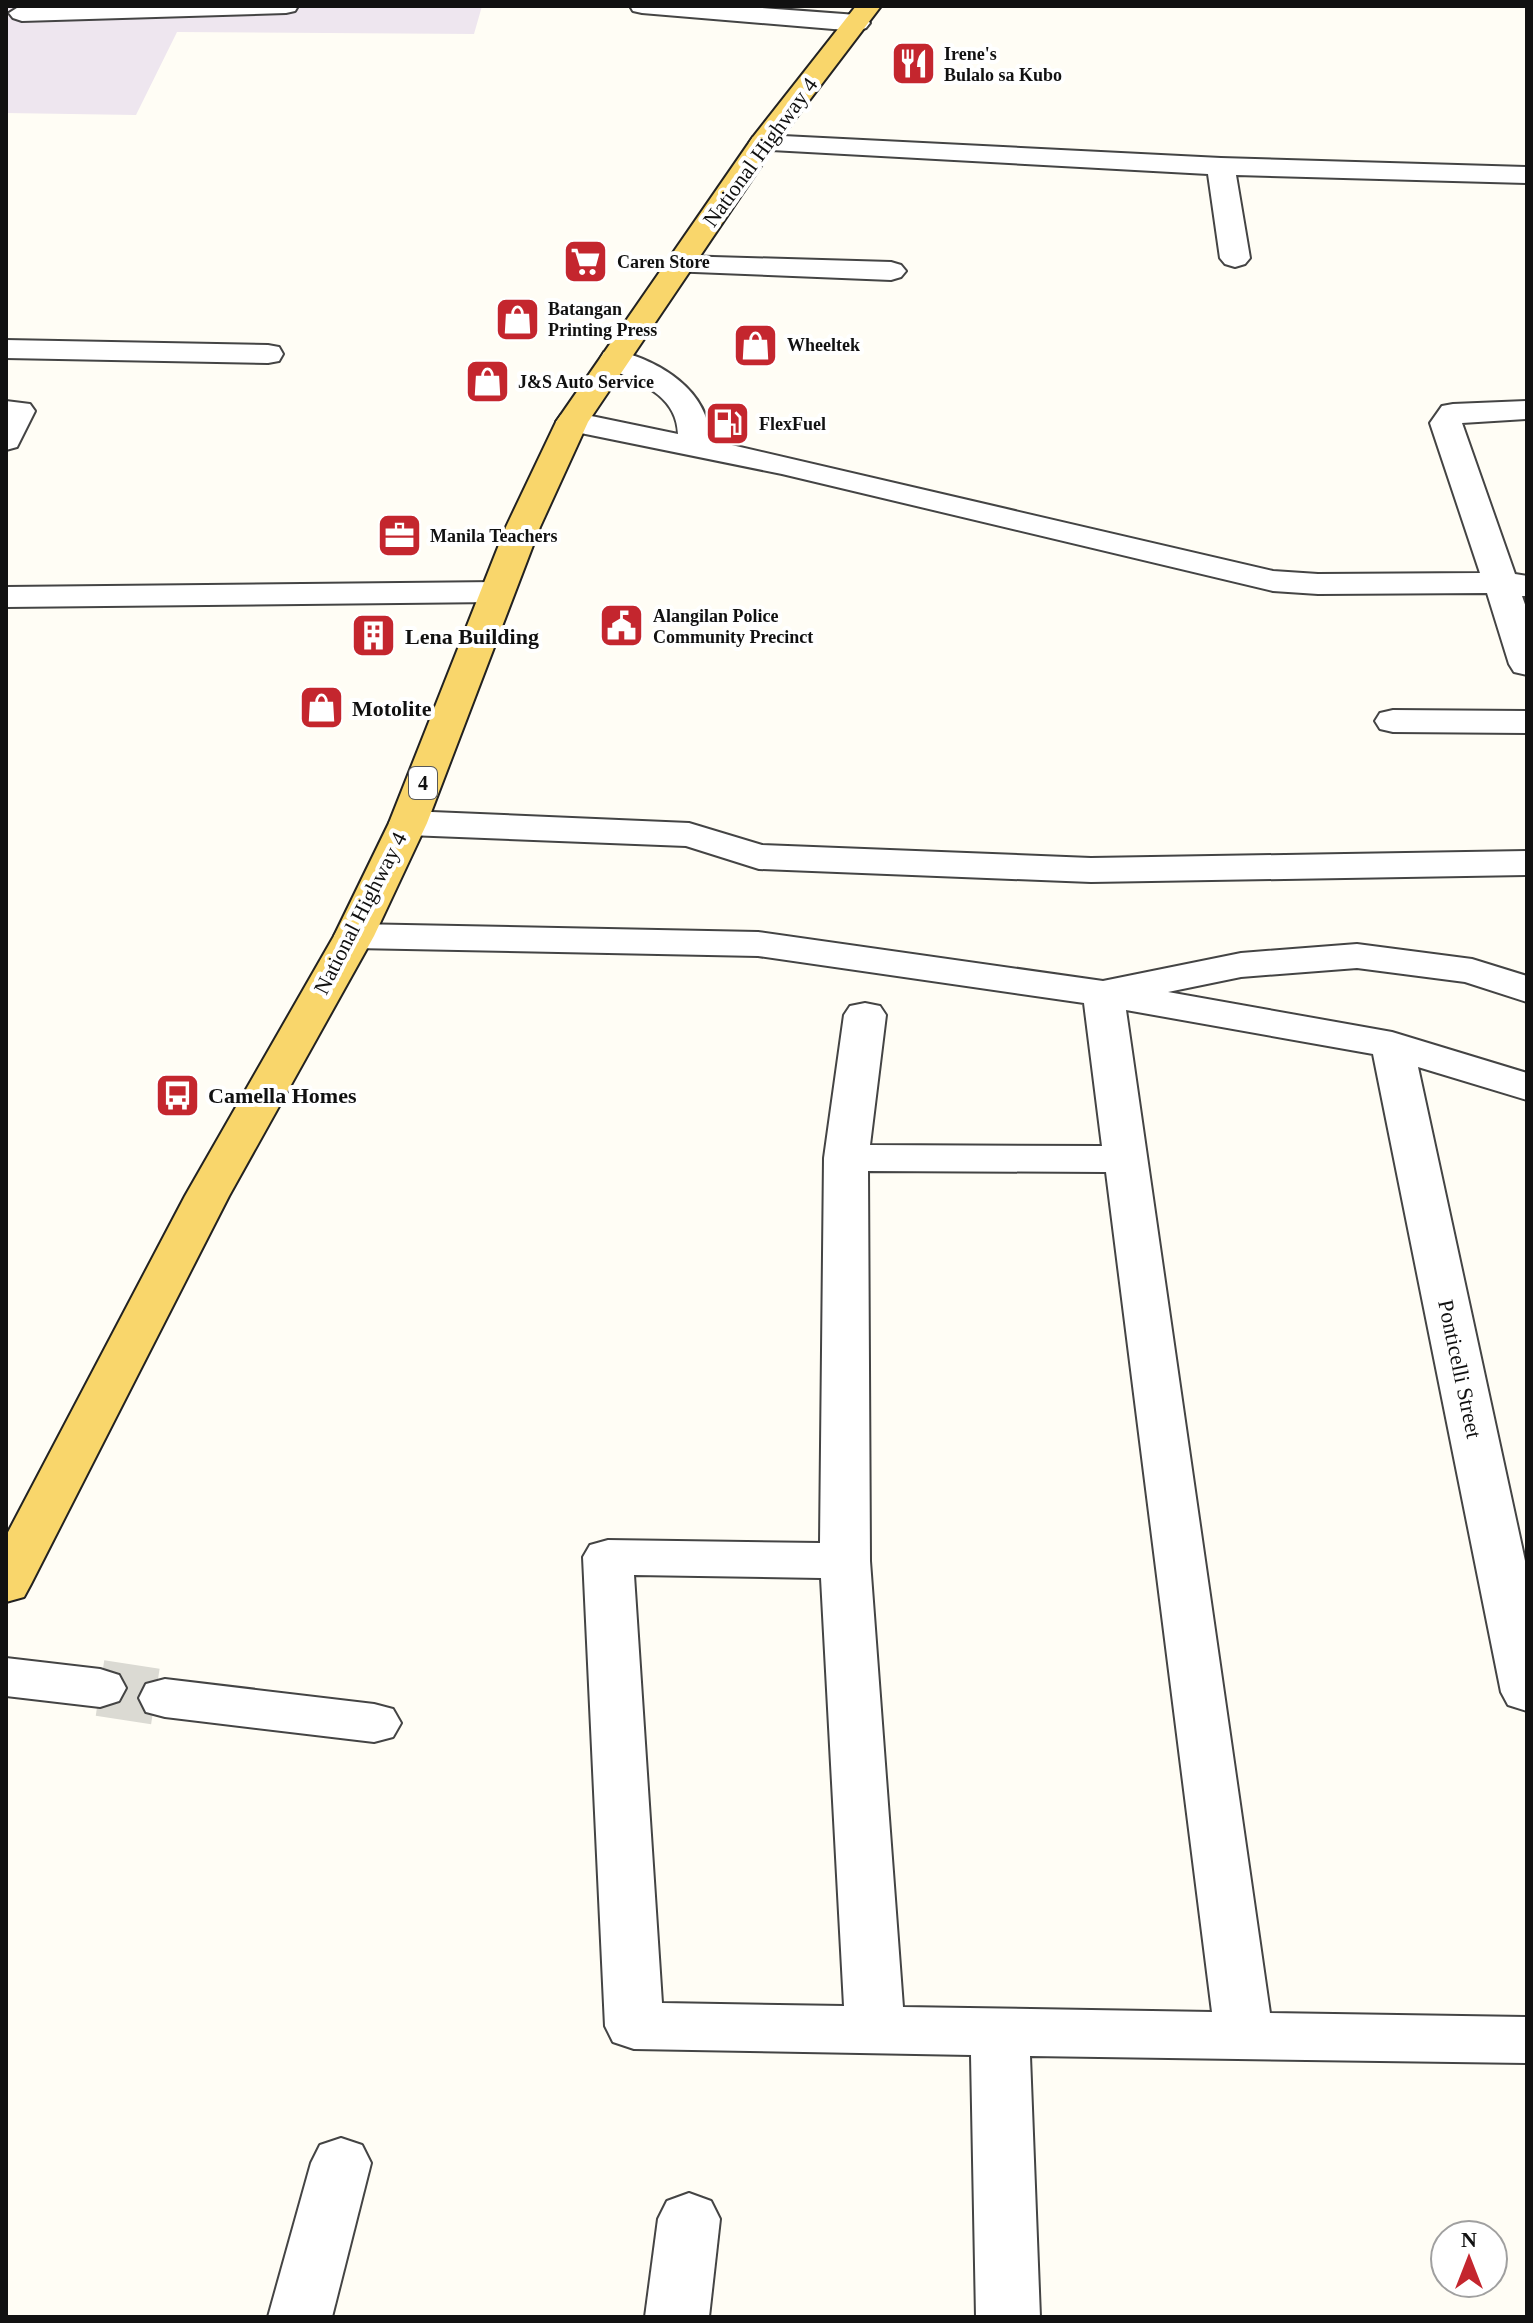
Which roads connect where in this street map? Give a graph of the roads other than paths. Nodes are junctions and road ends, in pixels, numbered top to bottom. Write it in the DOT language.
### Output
graph roads {
  1 [pos="286,6"];
  2 [pos="642,6"];
  3 [pos="22,13"];
  4 [pos="863,15"];
  5 [pos="763,143"];
  6 [pos="1221,166"];
  7 [pos="1527,175"];
  8 [pos="1235,258"];
  9 [pos="679,265"];
  10 [pos="891,271"];
  11 [pos="6,349"];
  12 [pos="268,354"];
  13 [pos="615,359"];
  14 [pos="6,410"];
  15 [pos="1527,410"];
  16 [pos="572,422"];
  17 [pos="6,440"];
  18 [pos="694,444"];
  19 [pos="1514,584"];
  20 [pos="497,592"];
  21 [pos="6,597"];
  22 [pos="1527,664"];
  23 [pos="1393,721"];
  24 [pos="1527,722"];
  25 [pos="408,823"];
  26 [pos="1527,863"];
  27 [pos="354,936"];
  28 [pos="1527,990"];
  29 [pos="1103,993"];
  30 [pos="865,1015"];
  31 [pos="1392,1045"];
  32 [pos="1527,1087"];
  33 [pos="846,1158"];
  34 [pos="1126,1159"];
  35 [pos="845,1561"];
  36 [pos="6,1584"];
  37 [pos="6,1677"];
  38 [pos="100,1688"];
  39 [pos="1527,1692"];
  40 [pos="165,1698"];
  41 [pos="374,1723"];
  42 [pos="875,2030"];
  43 [pos="1000,2031"];
  44 [pos="1244,2035"];
  45 [pos="1527,2040"];
  46 [pos="341,2163"];
  47 [pos="689,2219"];
  48 [pos="300,2317"];
  49 [pos="677,2317"];
  50 [pos="1008,2317"];
  1 -- 3 [label="street"];
  2 -- 4 [label="street"];
  4 -- 5 [label="main road, National Highway 4 / 4"];
  5 -- 6 [label="street"];
  5 -- 9 [label="main road, National Highway 4 / 4"];
  6 -- 7 [label="street"];
  6 -- 8 [label="street"];
  9 -- 10 [label="street"];
  9 -- 13 [label="main road, National Highway 4 / 4"];
  11 -- 12 [label="street"];
  13 -- 16 [label="main road, National Highway 4 / 4"];
  13 -- 18 [label="street"];
  14 -- 17 [label="street"];
  15 -- 19 [label="street"];
  16 -- 18 [label="street"];
  16 -- 20 [label="main road, National Highway 4 / 4"];
  18 -- 19 [label="street"];
  19 -- 22 [label="street"];
  20 -- 21 [label="street"];
  20 -- 25 [label="main road, National Highway 4 / 4"];
  23 -- 24 [label="street"];
  25 -- 26 [label="street"];
  25 -- 27 [label="main road, National Highway 4 / 4"];
  27 -- 29 [label="street"];
  27 -- 36 [label="main road, National Highway 4 / 4"];
  28 -- 29 [label="street"];
  29 -- 31 [label="street"];
  29 -- 34 [label="street"];
  30 -- 33 [label="street"];
  31 -- 32 [label="street"];
  31 -- 39 [label="street, Ponticelli Street"];
  33 -- 34 [label="street"];
  33 -- 35 [label="street"];
  34 -- 44 [label="street"];
  35 -- 42 [label="street"];
  35 -- 42 [label="street"];
  37 -- 38 [label="street"];
  40 -- 41 [label="street"];
  42 -- 43 [label="street"];
  43 -- 44 [label="street"];
  43 -- 50 [label="street"];
  44 -- 45 [label="street"];
  46 -- 48 [label="street"];
  47 -- 49 [label="street"];
}
